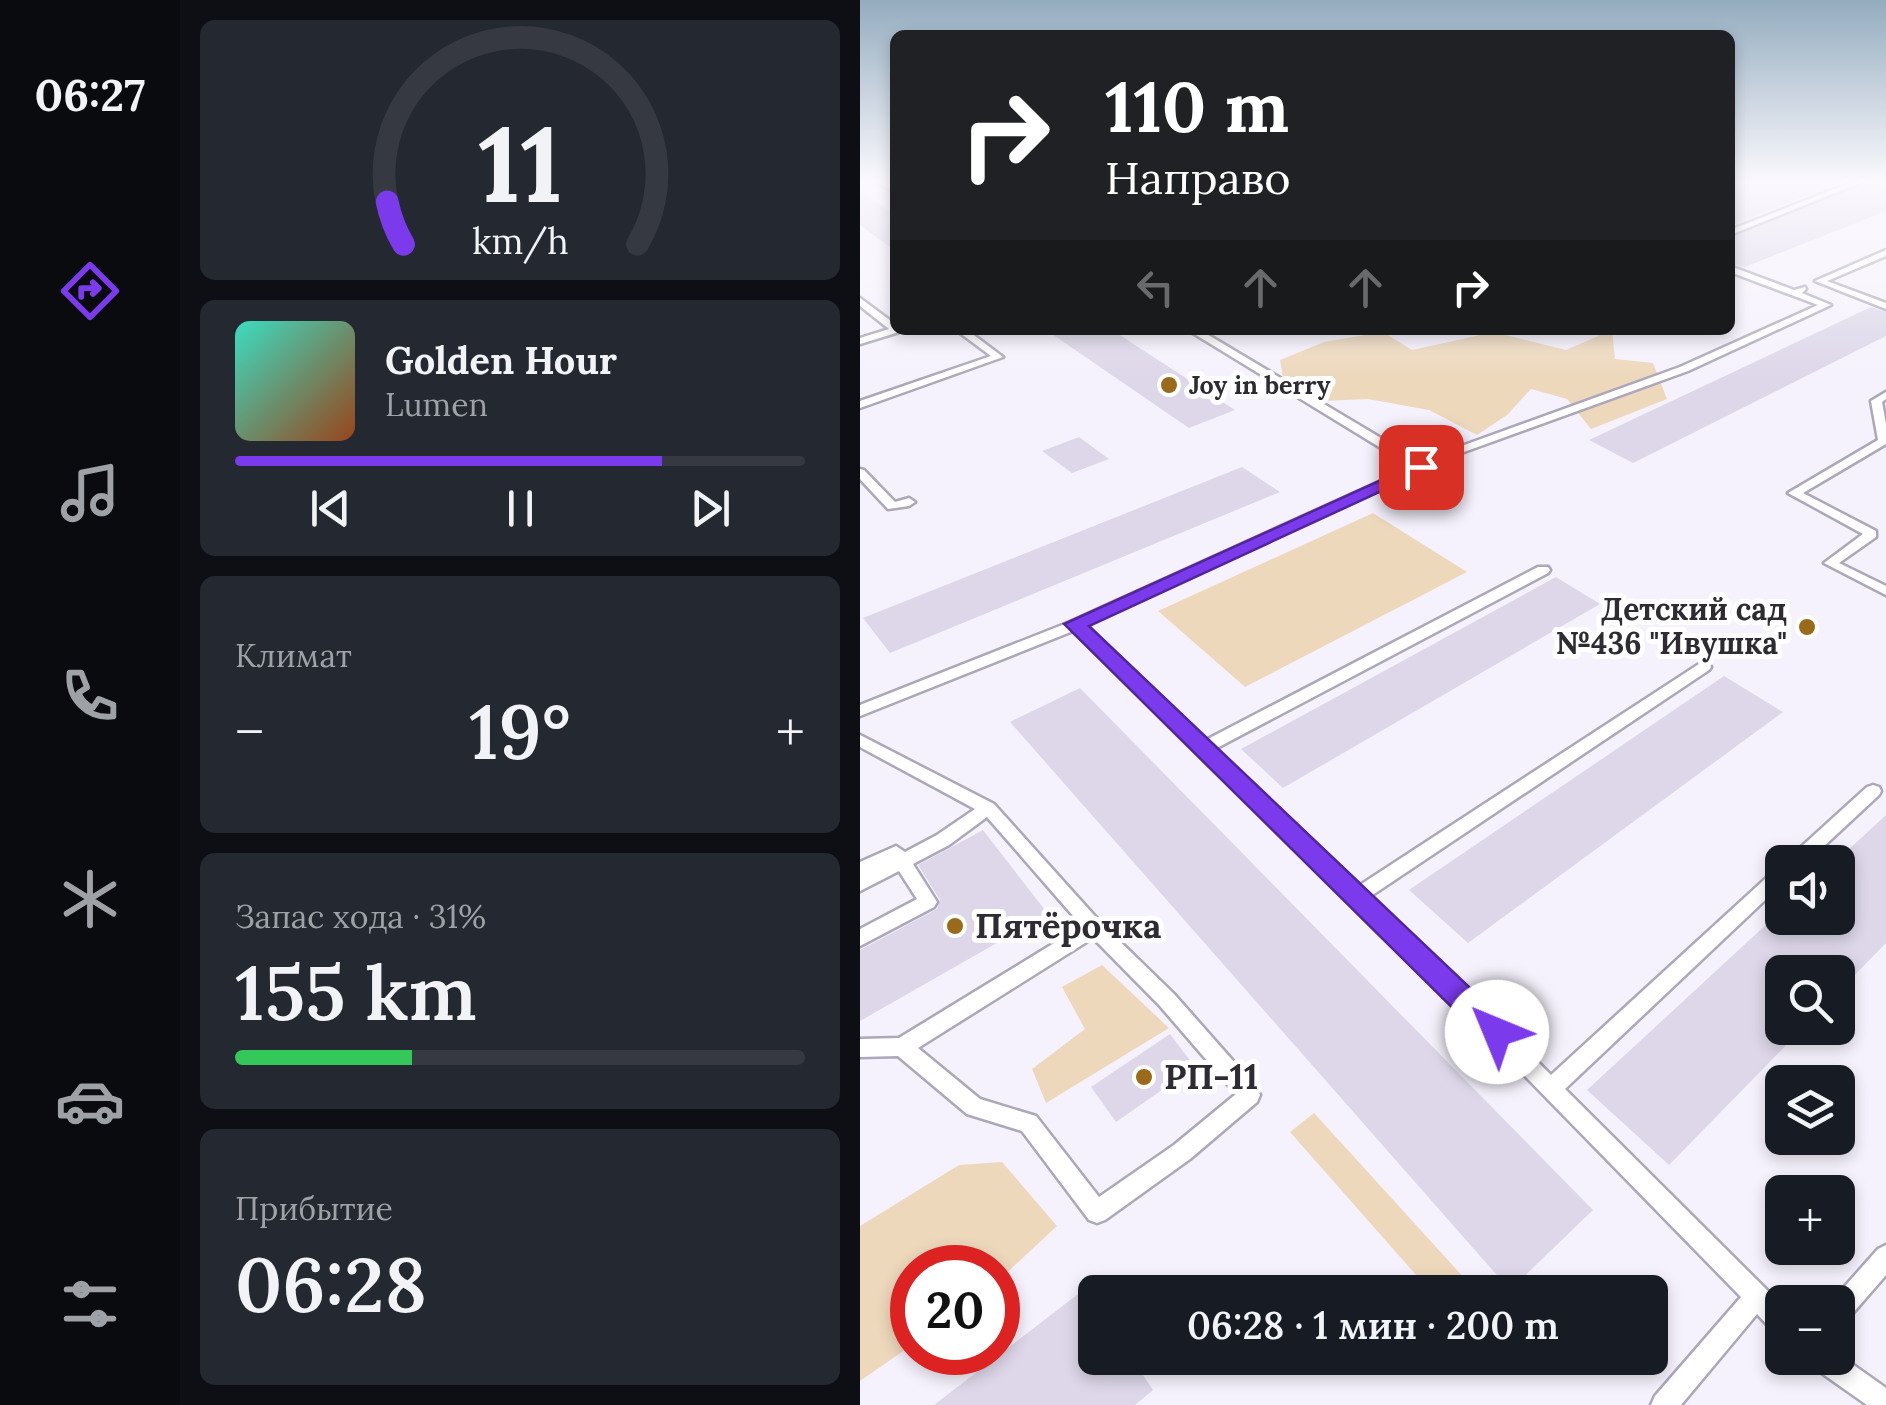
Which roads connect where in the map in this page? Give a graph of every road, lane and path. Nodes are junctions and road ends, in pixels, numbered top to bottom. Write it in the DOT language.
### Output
graph roads {
  1 [pos="1886,253"];
  2 [pos="1735,271"];
  3 [pos="1819,281"];
  4 [pos="1794,292"];
  5 [pos="860,301"];
  6 [pos="1886,306"];
  7 [pos="890,325"];
  8 [pos="890,332"];
  9 [pos="968,335"];
  10 [pos="1202,335"];
  11 [pos="860,341"];
  12 [pos="1886,395"];
  13 [pos="860,405"];
  14 [pos="1885,442"];
  15 [pos="1421,467"];
  16 [pos="860,472"];
  17 [pos="910,502"];
  18 [pos="1543,570"];
  19 [pos="1886,591"];
  20 [pos="1075,624"];
  21 [pos="1704,666"];
  22 [pos="860,711"];
  23 [pos="860,740"];
  24 [pos="1204,748"];
  25 [pos="1873,791"];
  26 [pos="988,808"];
  27 [pos="1814,845"];
  28 [pos="901,862"];
  29 [pos="860,870"];
  30 [pos="860,884"];
  31 [pos="1765,890"];
  32 [pos="1359,896"];
  33 [pos="1095,928"];
  34 [pos="860,938"];
  35 [pos="902,1047"];
  36 [pos="860,1048"];
  37 [pos="1552,1086"];
  38 [pos="1886,1257"];
  39 [pos="1855,1293"];
  40 [pos="1757,1296"];
  41 [pos="1765,1304"];
  42 [pos="1846,1375"];
  43 [pos="1886,1403"];
  44 [pos="1664,1405"];
  1 -- 3 [label="lane"];
  2 -- 4 [label="lane"];
  3 -- 4 [label="lane"];
  3 -- 6 [label="lane"];
  4 -- 15 [label="lane"];
  5 -- 7 [label="lane"];
  8 -- 11 [label="lane"];
  9 -- 13 [label="lane"];
  10 -- 15 [label="lane"];
  12 -- 14 [label="lane"];
  14 -- 19 [label="lane"];
  15 -- 20 [label="lane"];
  16 -- 17 [label="lane"];
  18 -- 24 [label="lane"];
  20 -- 22 [label="lane"];
  20 -- 24 [label="lane"];
  21 -- 32 [label="lane"];
  23 -- 26 [label="lane"];
  24 -- 32 [label="lane"];
  25 -- 27 [label="lane"];
  26 -- 28 [label="lane"];
  26 -- 33 [label="lane"];
  28 -- 29 [label="lane"];
  28 -- 30 [label="lane"];
  28 -- 34 [label="lane"];
  31 -- 37 [label="lane"];
  32 -- 37 [label="lane"];
  33 -- 35 [label="lane"];
  33 -- 35 [label="lane"];
  35 -- 36 [label="lane"];
  37 -- 40 [label="lane"];
  38 -- 39 [label="lane"];
  40 -- 41 [label="lane"];
  40 -- 44 [label="lane"];
  42 -- 43 [label="lane"];
}
